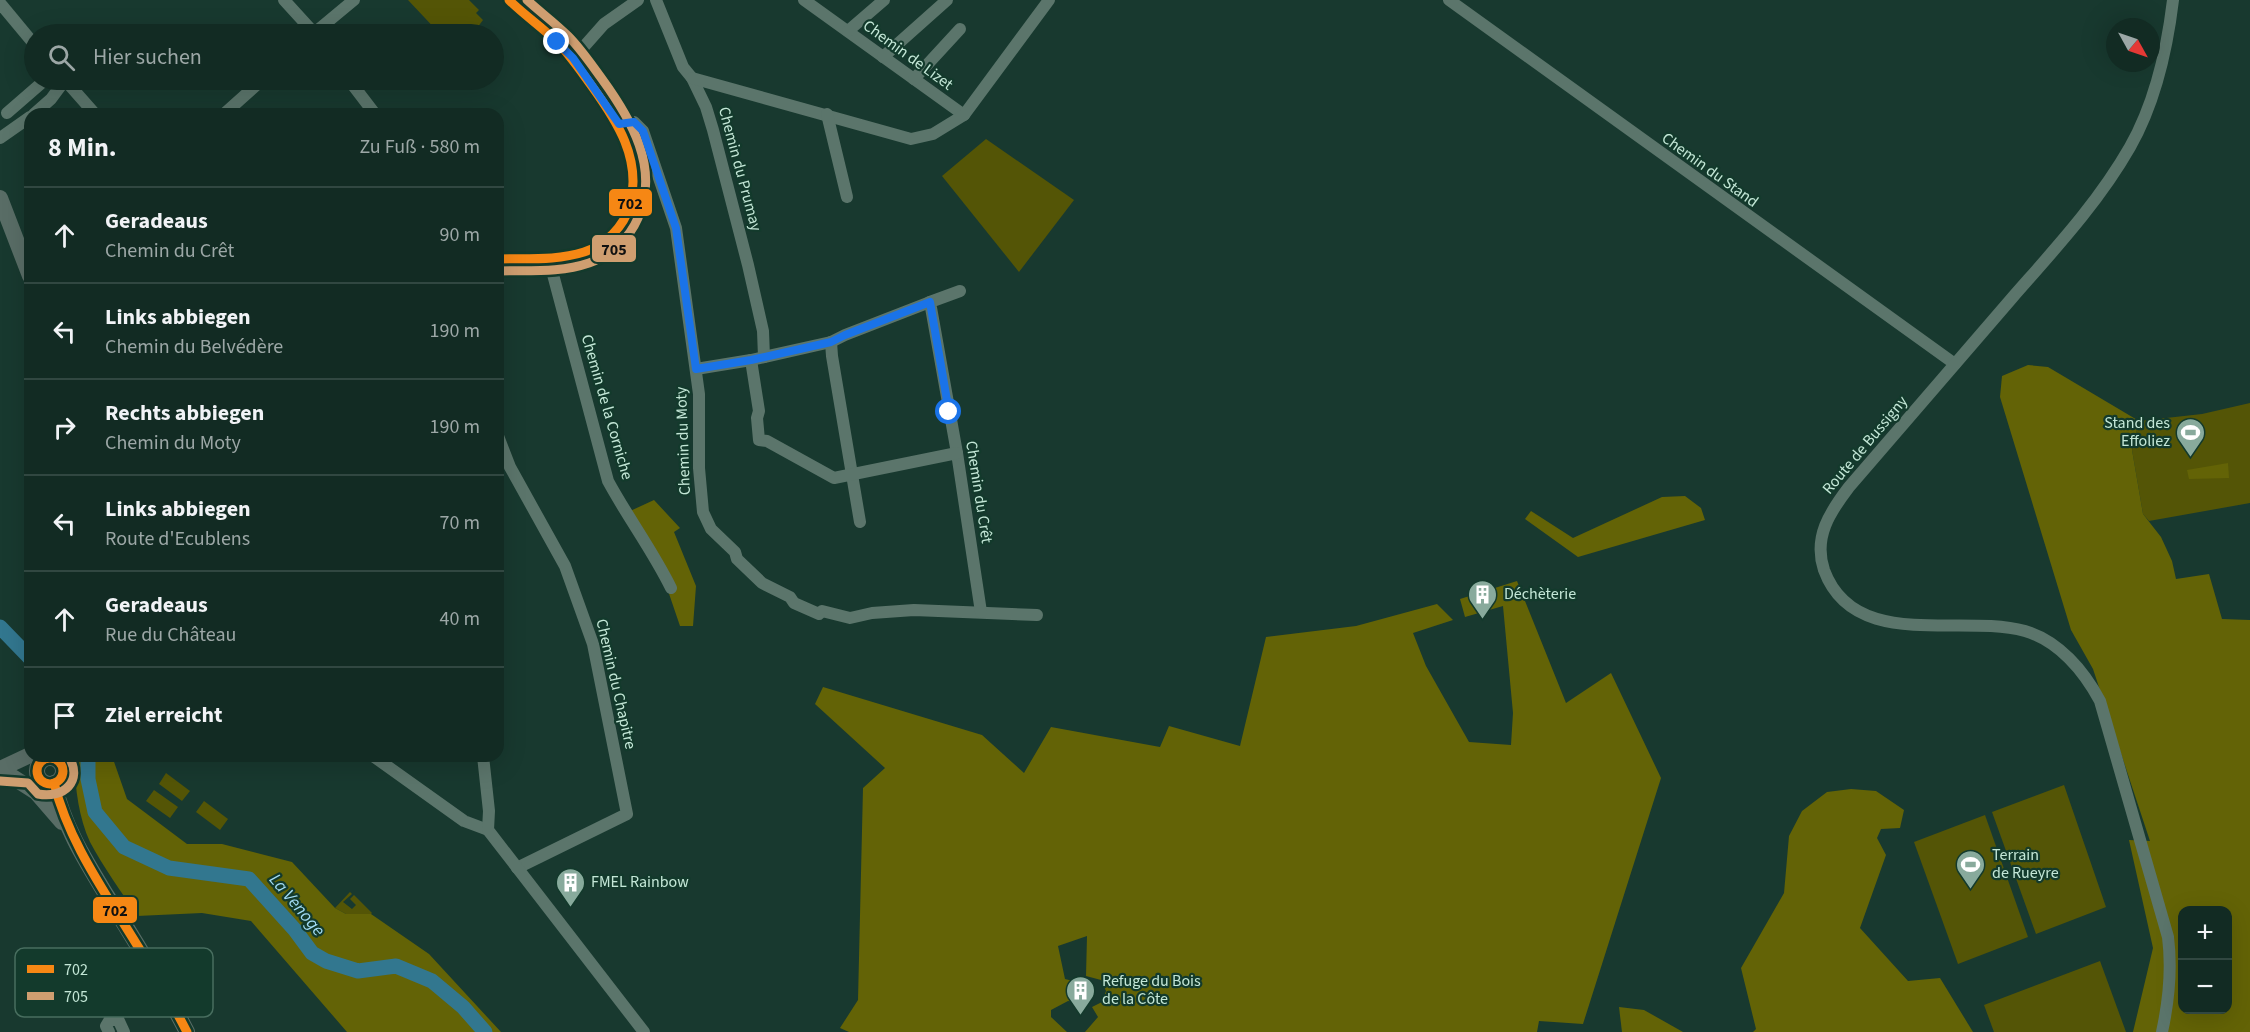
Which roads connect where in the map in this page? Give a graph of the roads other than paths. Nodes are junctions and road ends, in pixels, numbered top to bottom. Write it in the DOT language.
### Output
graph roads {
  1 [pos="284,0"];
  2 [pos="354,0"];
  3 [pos="509,0"];
  4 [pos="638,0"];
  5 [pos="656,0"];
  6 [pos="804,0"];
  7 [pos="884,0"];
  8 [pos="947,0"];
  9 [pos="1048,0"];
  10 [pos="1449,0"];
  11 [pos="2174,0"];
  12 [pos="0,3"];
  13 [pos="305,24"];
  14 [pos="326,24"];
  15 [pos="960,29"];
  16 [pos="848,31"];
  17 [pos="24,32"];
  18 [pos="883,57"];
  19 [pos="573,58"];
  20 [pos="692,78"];
  21 [pos="914,79"];
  22 [pos="33,90"];
  23 [pos="58,90"];
  24 [pos="74,90"];
  25 [pos="251,90"];
  26 [pos="357,90"];
  27 [pos="42,108"];
  28 [pos="90,108"];
  29 [pos="231,108"];
  30 [pos="370,108"];
  31 [pos="7,113"];
  32 [pos="827,114"];
  33 [pos="963,115"];
  34 [pos="24,123"];
  35 [pos="619,124"];
  36 [pos="0,138"];
  37 [pos="847,197"];
  38 [pos="0,198"];
  39 [pos="551,257"];
  40 [pos="504,259"];
  41 [pos="24,260"];
  42 [pos="960,291"];
  43 [pos="930,302"];
  44 [pos="831,342"];
  45 [pos="764,357"];
  46 [pos="751,360"];
  47 [pos="1955,364"];
  48 [pos="696,369"];
  49 [pos="504,452"];
  50 [pos="957,453"];
  51 [pos="852,473"];
  52 [pos="860,522"];
  53 [pos="671,588"];
  54 [pos="981,612"];
  55 [pos="1037,615"];
  56 [pos="24,758"];
  57 [pos="41,762"];
  58 [pos="59,762"];
  59 [pos="381,762"];
  60 [pos="484,762"];
  61 [pos="0,769"];
  62 [pos="37,771"];
  63 [pos="54,783"];
  64 [pos="69,830"];
  65 [pos="488,830"];
  66 [pos="517,868"];
  67 [pos="138,948"];
  68 [pos="178,1017"];
  69 [pos="109,1032"];
  70 [pos="124,1032"];
  71 [pos="187,1032"];
  72 [pos="644,1032"];
  73 [pos="2162,1032"];
  1 -- 13 [label="street"];
  2 -- 14 [label="street"];
  3 -- 19 [label="street"];
  4 -- 19 [label="street"];
  5 -- 20 [label="street, Chemin du Prumay"];
  6 -- 16 [label="street, Chemin de Lizet"];
  7 -- 16 [label="street"];
  8 -- 18 [label="street"];
  9 -- 33 [label="street"];
  10 -- 47 [label="street, Chemin du Stand"];
  11 -- 47 [label="street, Route de Bussigny"];
  12 -- 17 [label="street"];
  15 -- 21 [label="street"];
  16 -- 18 [label="street, Chemin de Lizet"];
  18 -- 21 [label="street, Chemin de Lizet"];
  19 -- 35 [label="street"];
  20 -- 32 [label="street"];
  20 -- 45 [label="street, Chemin du Prumay"];
  21 -- 33 [label="street, Chemin de Lizet"];
  22 -- 31 [label="street"];
  23 -- 27 [label="street"];
  24 -- 28 [label="street"];
  25 -- 29 [label="street"];
  26 -- 30 [label="street"];
  32 -- 33 [label="street"];
  32 -- 37 [label="street"];
  34 -- 36 [label="street"];
  35 -- 39 [label="street"];
  35 -- 48 [label="street, Chemin du Moty"];
  38 -- 41 [label="main road"];
  39 -- 40 [label="street"];
  39 -- 53 [label="street, Chemin de la Corniche"];
  42 -- 43 [label="street"];
  43 -- 44 [label="street"];
  43 -- 50 [label="street, Chemin du Crêt"];
  44 -- 45 [label="street"];
  44 -- 51 [label="street"];
  45 -- 46 [label="street"];
  46 -- 48 [label="street"];
  46 -- 51 [label="street"];
  47 -- 73 [label="street, Route de Bussigny"];
  48 -- 54 [label="street, Chemin du Moty"];
  49 -- 66 [label="street, Chemin du Chapitre"];
  50 -- 51 [label="street"];
  50 -- 54 [label="street, Chemin du Crêt"];
  51 -- 52 [label="street"];
  54 -- 55 [label="street, Chemin du Moty"];
  56 -- 61 [label="main road"];
  57 -- 62 [label="main road"];
  58 -- 63 [label="main road"];
  59 -- 65 [label="street"];
  60 -- 65 [label="street"];
  61 -- 62 [label="main road"];
  61 -- 64 [label="main road"];
  62 -- 63 [label="main road"];
  63 -- 64 [label="main road"];
  64 -- 67 [label="main road"];
  65 -- 66 [label="street"];
  66 -- 72 [label="street"];
  68 -- 71 [label="main road"];
  69 -- 70 [label="street"];
}
